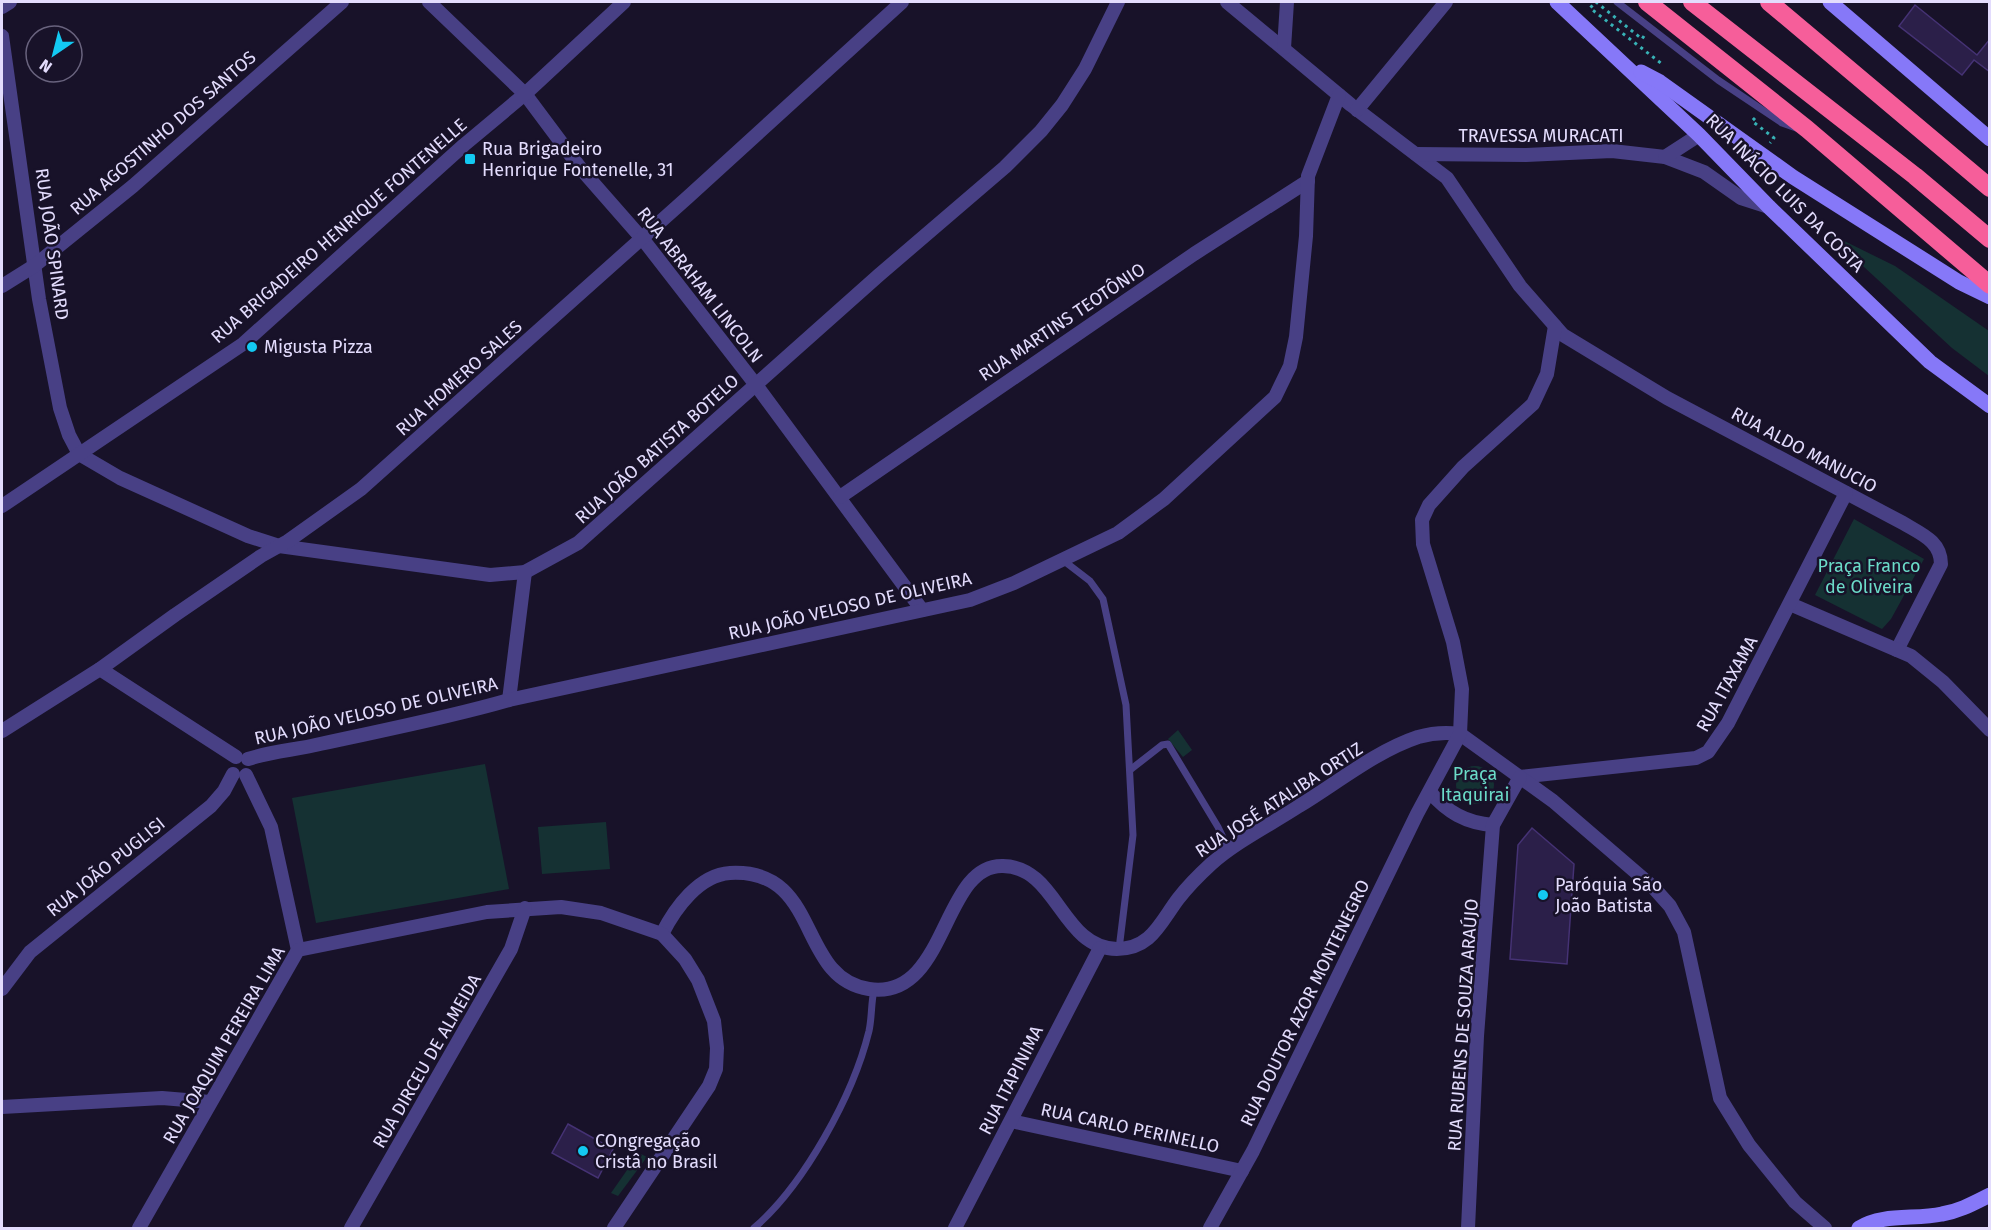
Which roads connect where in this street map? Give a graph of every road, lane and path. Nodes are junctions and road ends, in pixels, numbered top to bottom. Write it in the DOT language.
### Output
graph roads {
  1 [pos="10,2"];
  2 [pos="342,2"];
  3 [pos="429,2"];
  4 [pos="624,2"];
  5 [pos="902,2"];
  6 [pos="1118,2"];
  7 [pos="1227,2"];
  8 [pos="1287,2"];
  9 [pos="1446,2"];
  10 [pos="1557,2"];
  11 [pos="1617,2"];
  12 [pos="1647,2"];
  13 [pos="1692,2"];
  14 [pos="1769,2"];
  15 [pos="1830,2"];
  16 [pos="2,6"];
  17 [pos="2,36"];
  18 [pos="1284,48"];
  19 [pos="1625,64"];
  20 [pos="525,94"];
  21 [pos="1339,95"];
  22 [pos="1357,110"];
  23 [pos="1812,133"];
  24 [pos="1699,135"];
  25 [pos="1989,139"];
  26 [pos="1416,154"];
  27 [pos="1665,157"];
  28 [pos="1308,181"];
  29 [pos="1989,188"];
  30 [pos="1769,207"];
  31 [pos="641,238"];
  32 [pos="1989,239"];
  33 [pos="34,266"];
  34 [pos="1989,285"];
  35 [pos="2,286"];
  36 [pos="1989,297"];
  37 [pos="1555,326"];
  38 [pos="756,385"];
  39 [pos="1989,406"];
  40 [pos="79,454"];
  41 [pos="1846,493"];
  42 [pos="840,497"];
  43 [pos="2,506"];
  44 [pos="279,546"];
  45 [pos="1064,561"];
  46 [pos="525,572"];
  47 [pos="1790,604"];
  48 [pos="922,610"];
  49 [pos="1897,650"];
  50 [pos="100,669"];
  51 [pos="509,700"];
  52 [pos="1989,730"];
  53 [pos="2,731"];
  54 [pos="1460,734"];
  55 [pos="242,758"];
  56 [pos="1130,770"];
  57 [pos="240,775"];
  58 [pos="1520,777"];
  59 [pos="1430,792"];
  60 [pos="1493,825"];
  61 [pos="1229,850"];
  62 [pos="525,908"];
  63 [pos="662,934"];
  64 [pos="1100,948"];
  65 [pos="1119,949"];
  66 [pos="298,950"];
  67 [pos="2,989"];
  68 [pos="874,990"];
  69 [pos="210,1102"];
  70 [pos="2,1107"];
  71 [pos="1011,1121"];
  72 [pos="1242,1171"];
  73 [pos="1989,1195"];
  74 [pos="139,1228"];
  75 [pos="351,1228"];
  76 [pos="614,1228"];
  77 [pos="754,1228"];
  78 [pos="955,1228"];
  79 [pos="1210,1228"];
  80 [pos="1467,1228"];
  81 [pos="1825,1228"];
  82 [pos="1860,1228"];
  1 -- 16 [label="street"];
  2 -- 33 [label="street, RUA AGOSTINHO DOS SANTOS"];
  3 -- 20 [label="street, RUA ABRAHAM LINCOLN"];
  4 -- 20 [label="street, RUA BRIGADEIRO HENRIQUE FONTENELLE"];
  5 -- 31 [label="street, RUA HOMERO SALES"];
  6 -- 38 [label="street, RUA JOÃO BATISTA BOTELO"];
  7 -- 18 [label="street"];
  8 -- 18 [label="street"];
  9 -- 22 [label="street"];
  10 -- 19 [label="main road, RUA INÁCIO LUIS DA COSTA"];
  11 -- 23 [label="lane"];
  12 -- 23 [label="highway"];
  13 -- 32 [label="highway"];
  14 -- 29 [label="highway"];
  15 -- 25 [label="main road"];
  17 -- 33 [label="street, RUA JOÃO SPINARD"];
  18 -- 21 [label="street"];
  19 -- 24 [label="main road, RUA INÁCIO LUIS DA COSTA"];
  19 -- 36 [label="main road"];
  20 -- 31 [label="street, RUA ABRAHAM LINCOLN"];
  20 -- 40 [label="street, RUA BRIGADEIRO HENRIQUE FONTENELLE"];
  21 -- 22 [label="street"];
  21 -- 28 [label="street, RUA JOÃO VELOSO DE OLIVEIRA"];
  22 -- 26 [label="street"];
  23 -- 34 [label="highway"];
  24 -- 27 [label="street"];
  24 -- 30 [label="main road, RUA INÁCIO LUIS DA COSTA"];
  26 -- 27 [label="street, TRAVESSA MURACATI"];
  26 -- 37 [label="street"];
  27 -- 30 [label="street, TRAVESSA MURACATI"];
  28 -- 42 [label="street, RUA MARTINS TEOTÔNIO"];
  28 -- 45 [label="street, RUA JOÃO VELOSO DE OLIVEIRA"];
  30 -- 39 [label="main road, RUA INÁCIO LUIS DA COSTA"];
  31 -- 38 [label="street, RUA ABRAHAM LINCOLN"];
  31 -- 44 [label="street, RUA HOMERO SALES"];
  33 -- 35 [label="street, RUA AGOSTINHO DOS SANTOS"];
  33 -- 40 [label="street, RUA JOÃO SPINARD"];
  37 -- 41 [label="street, RUA ALDO MANUCIO"];
  37 -- 54 [label="street"];
  38 -- 42 [label="street, RUA ABRAHAM LINCOLN"];
  38 -- 46 [label="street, RUA JOÃO BATISTA BOTELO"];
  40 -- 43 [label="street, RUA BRIGADEIRO HENRIQUE FONTENELLE"];
  40 -- 44 [label="street, RUA JOÃO BATISTA BOTELO"];
  41 -- 47 [label="street, RUA ITAXAMA"];
  41 -- 49 [label="street, RUA ALDO MANUCIO"];
  42 -- 48 [label="street, RUA ABRAHAM LINCOLN"];
  44 -- 46 [label="street, RUA JOÃO BATISTA BOTELO"];
  44 -- 50 [label="street, RUA HOMERO SALES"];
  45 -- 48 [label="street, RUA JOÃO VELOSO DE OLIVEIRA"];
  45 -- 56 [label="lane"];
  46 -- 51 [label="street"];
  47 -- 49 [label="street"];
  47 -- 58 [label="street, RUA ITAXAMA"];
  48 -- 51 [label="street, RUA JOÃO VELOSO DE OLIVEIRA"];
  49 -- 52 [label="street"];
  50 -- 53 [label="street, RUA HOMERO SALES"];
  50 -- 55 [label="street"];
  51 -- 55 [label="street, RUA JOÃO VELOSO DE OLIVEIRA"];
  54 -- 58 [label="street"];
  54 -- 59 [label="street"];
  54 -- 61 [label="street, RUA JOSÉ ATALIBA ORTIZ"];
  55 -- 57 [label="street"];
  56 -- 61 [label="lane"];
  56 -- 65 [label="lane"];
  57 -- 66 [label="street"];
  57 -- 67 [label="street, RUA JOÃO PUGLISI"];
  58 -- 60 [label="street"];
  58 -- 81 [label="street"];
  59 -- 60 [label="street"];
  59 -- 72 [label="street, RUA DOUTOR AZOR MONTENEGRO"];
  60 -- 80 [label="street, RUA RUBENS DE SOUZA ARAÚJO"];
  61 -- 65 [label="street, RUA JOSÉ ATALIBA ORTIZ"];
  62 -- 63 [label="street, RUA JOAQUIM PEREIRA LIMA"];
  62 -- 66 [label="street, RUA JOAQUIM PEREIRA LIMA"];
  62 -- 75 [label="street, RUA DIRCEU DE ALMEIDA"];
  63 -- 68 [label="street"];
  63 -- 76 [label="street"];
  64 -- 65 [label="street, RUA JOSÉ ATALIBA ORTIZ"];
  64 -- 68 [label="street"];
  64 -- 71 [label="street, RUA ITAPINIMA"];
  66 -- 69 [label="street, RUA JOAQUIM PEREIRA LIMA"];
  68 -- 77 [label="lane"];
  69 -- 70 [label="street"];
  69 -- 74 [label="street, RUA JOAQUIM PEREIRA LIMA"];
  71 -- 72 [label="street, RUA CARLO PERINELLO"];
  71 -- 78 [label="street, RUA ITAPINIMA"];
  72 -- 79 [label="street, RUA DOUTOR AZOR MONTENEGRO"];
  73 -- 82 [label="main road"];
}
